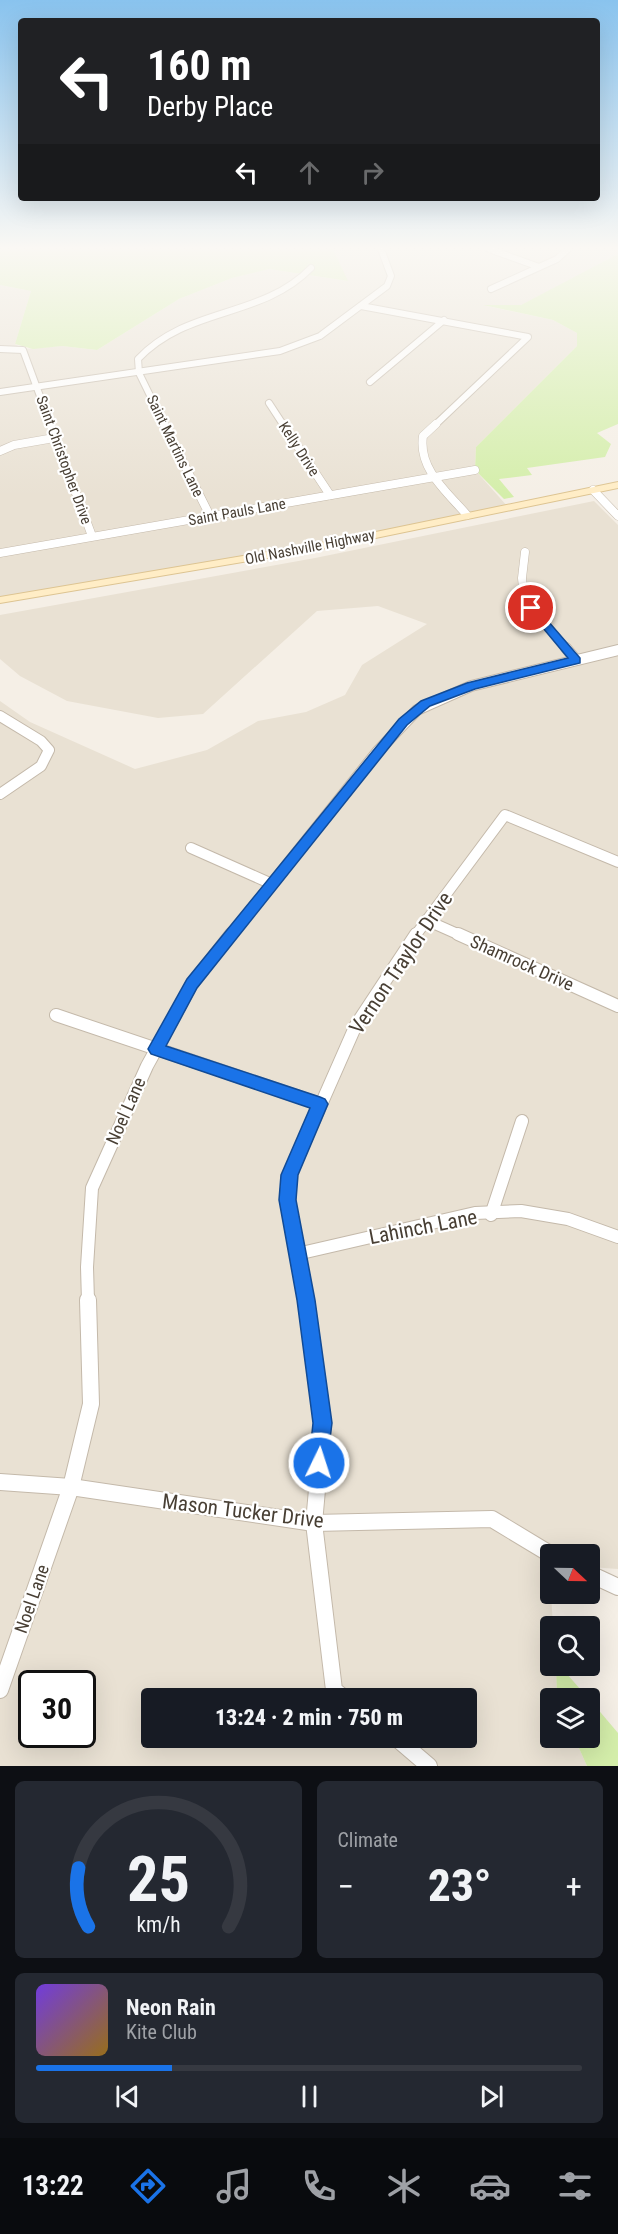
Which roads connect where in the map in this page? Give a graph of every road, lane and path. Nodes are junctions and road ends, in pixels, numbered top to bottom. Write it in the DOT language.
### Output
graph roads {
  1 [pos="176,331"];
  2 [pos="326,331"];
  3 [pos="430,331"];
  4 [pos="500,331"];
  5 [pos="0,349"];
  6 [pos="139,373"];
  7 [pos="370,382"];
  8 [pos="37,388"];
  9 [pos="0,392"];
  10 [pos="269,403"];
  11 [pos="54,438"];
  12 [pos="0,451"];
  13 [pos="475,470"];
  14 [pos="436,477"];
  15 [pos="618,485"];
  16 [pos="593,490"];
  17 [pos="330,495"];
  18 [pos="467,515"];
  19 [pos="210,516"];
  20 [pos="618,516"];
  21 [pos="92,536"];
  22 [pos="525,552"];
  23 [pos="0,553"];
  24 [pos="0,600"];
  25 [pos="618,650"];
  26 [pos="576,660"];
  27 [pos="0,716"];
  28 [pos="0,794"];
  29 [pos="191,848"];
  30 [pos="618,862"];
  31 [pos="273,884"];
  32 [pos="426,921"];
  33 [pos="618,1006"];
  34 [pos="56,1015"];
  35 [pos="156,1049"];
  36 [pos="320,1104"];
  37 [pos="522,1121"];
  38 [pos="491,1215"];
  39 [pos="618,1237"];
  40 [pos="297,1254"];
  41 [pos="0,1482"];
  42 [pos="71,1487"];
  43 [pos="314,1523"];
  44 [pos="540,1548"];
  45 [pos="600,1579"];
  46 [pos="618,1587"];
  47 [pos="334,1688"];
  48 [pos="0,1690"];
  49 [pos="408,1748"];
  50 [pos="429,1766"];
  1 -- 6 [label="street, Saint Martins Lane"];
  2 -- 6 [label="street"];
  3 -- 7 [label="street"];
  4 -- 14 [label="street"];
  5 -- 8 [label="street, Saint Christopher Drive"];
  6 -- 8 [label="street"];
  6 -- 19 [label="street, Saint Martins Lane"];
  8 -- 9 [label="street"];
  8 -- 11 [label="street, Saint Christopher Drive"];
  10 -- 17 [label="street, Kelly Drive"];
  11 -- 12 [label="street"];
  11 -- 21 [label="street, Saint Christopher Drive"];
  13 -- 14 [label="street, Saint Pauls Lane"];
  14 -- 17 [label="street, Saint Pauls Lane"];
  14 -- 18 [label="street"];
  15 -- 16 [label="main road, Old Nashville Highway"];
  16 -- 18 [label="main road, Old Nashville Highway"];
  16 -- 20 [label="street"];
  17 -- 19 [label="street, Saint Pauls Lane"];
  18 -- 24 [label="main road, Old Nashville Highway"];
  19 -- 21 [label="street, Saint Pauls Lane"];
  21 -- 23 [label="street, Saint Pauls Lane"];
  22 -- 26 [label="street"];
  25 -- 26 [label="street, Noel Lane"];
  26 -- 31 [label="street, Noel Lane"];
  27 -- 28 [label="street"];
  29 -- 31 [label="street"];
  30 -- 32 [label="street, Vernon Traylor Drive"];
  31 -- 35 [label="street, Noel Lane"];
  32 -- 33 [label="street, Shamrock Drive"];
  32 -- 36 [label="street, Vernon Traylor Drive"];
  34 -- 35 [label="street"];
  35 -- 36 [label="street"];
  35 -- 42 [label="street, Noel Lane"];
  36 -- 40 [label="street, Vernon Traylor Drive"];
  37 -- 38 [label="street"];
  38 -- 39 [label="street, Lahinch Lane"];
  38 -- 40 [label="street, Lahinch Lane"];
  40 -- 43 [label="street, Vernon Traylor Drive"];
  41 -- 42 [label="street, Mason Tucker Drive"];
  42 -- 43 [label="street, Mason Tucker Drive"];
  42 -- 48 [label="street, Noel Lane"];
  43 -- 44 [label="street, Mason Tucker Drive"];
  43 -- 47 [label="street, Vernon Traylor Drive"];
  45 -- 46 [label="street"];
  49 -- 50 [label="street"];
}
